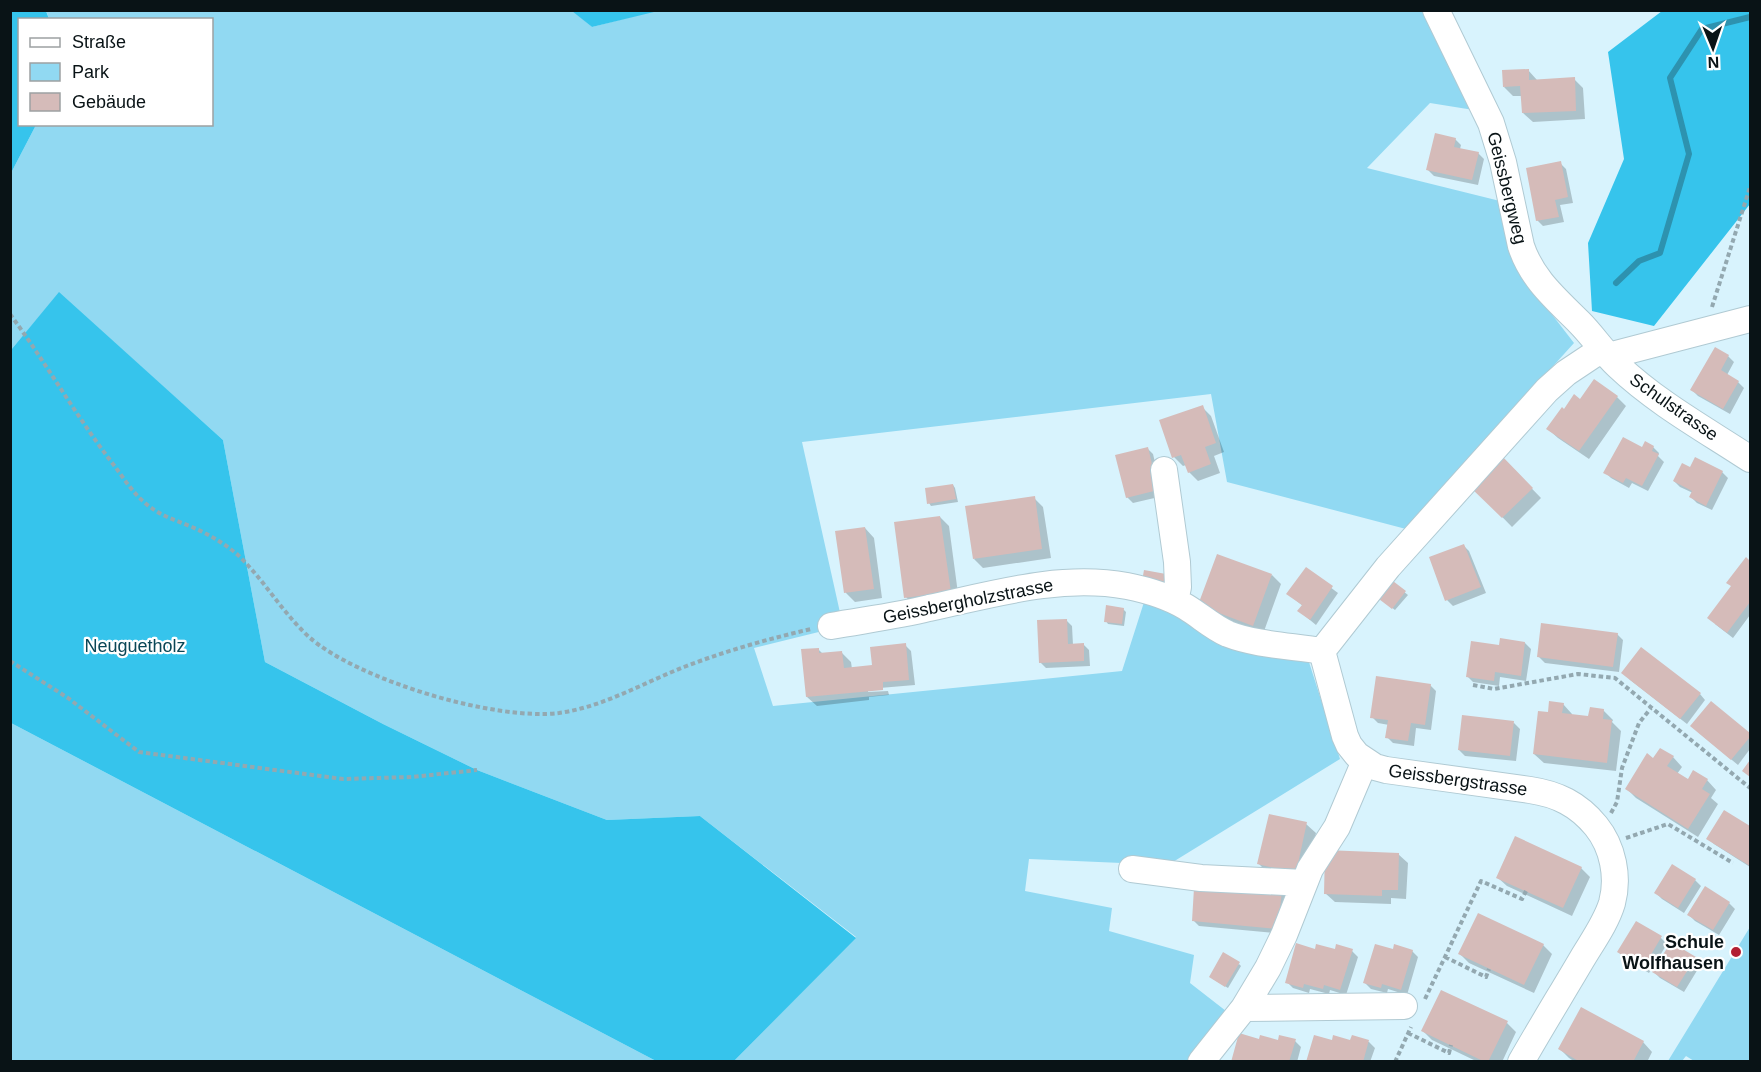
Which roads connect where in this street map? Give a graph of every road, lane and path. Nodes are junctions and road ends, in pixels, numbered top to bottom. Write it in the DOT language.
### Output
graph roads {
  1 [pos="1436,10"];
  2 [pos="1750,187"];
  3 [pos="10,314"];
  4 [pos="1750,319"];
  5 [pos="1704,331"];
  6 [pos="1605,352"];
  7 [pos="1750,459"];
  8 [pos="1164,470"];
  9 [pos="1175,601"];
  10 [pos="831,626"];
  11 [pos="1322,651"];
  12 [pos="10,661"];
  13 [pos="1473,685"];
  14 [pos="1651,708"];
  15 [pos="1365,760"];
  16 [pos="477,770"];
  17 [pos="1750,788"];
  18 [pos="1604,837"];
  19 [pos="1733,863"];
  20 [pos="1132,869"];
  21 [pos="1304,883"];
  22 [pos="1526,891"];
  23 [pos="1445,957"];
  24 [pos="1489,969"];
  25 [pos="1244,1008"];
  26 [pos="1413,1011"];
  27 [pos="1408,1034"];
  28 [pos="1451,1045"];
  29 [pos="1201,1062"];
  30 [pos="1395,1062"];
  31 [pos="1521,1062"];
  1 -- 6 [label="street, Geissbergweg"];
  2 -- 5 [label="path"];
  3 -- 10 [label="path"];
  4 -- 5 [label="street"];
  5 -- 6 [label="street"];
  6 -- 7 [label="street, Schulstrasse"];
  6 -- 11 [label="street"];
  8 -- 9 [label="street"];
  9 -- 10 [label="street, Geissbergholzstrasse"];
  9 -- 11 [label="street, Geissbergholzstrasse"];
  11 -- 15 [label="street, Geissbergstrasse"];
  12 -- 16 [label="path"];
  13 -- 14 [label="path"];
  14 -- 17 [label="path"];
  14 -- 18 [label="path"];
  15 -- 18 [label="street, Geissbergstrasse"];
  15 -- 21 [label="street"];
  18 -- 19 [label="path"];
  18 -- 31 [label="street"];
  20 -- 21 [label="street"];
  21 -- 25 [label="street"];
  22 -- 23 [label="path"];
  23 -- 24 [label="path"];
  23 -- 26 [label="path"];
  25 -- 26 [label="street"];
  25 -- 29 [label="street"];
  26 -- 27 [label="path"];
  27 -- 28 [label="path"];
  27 -- 30 [label="path"];
}
